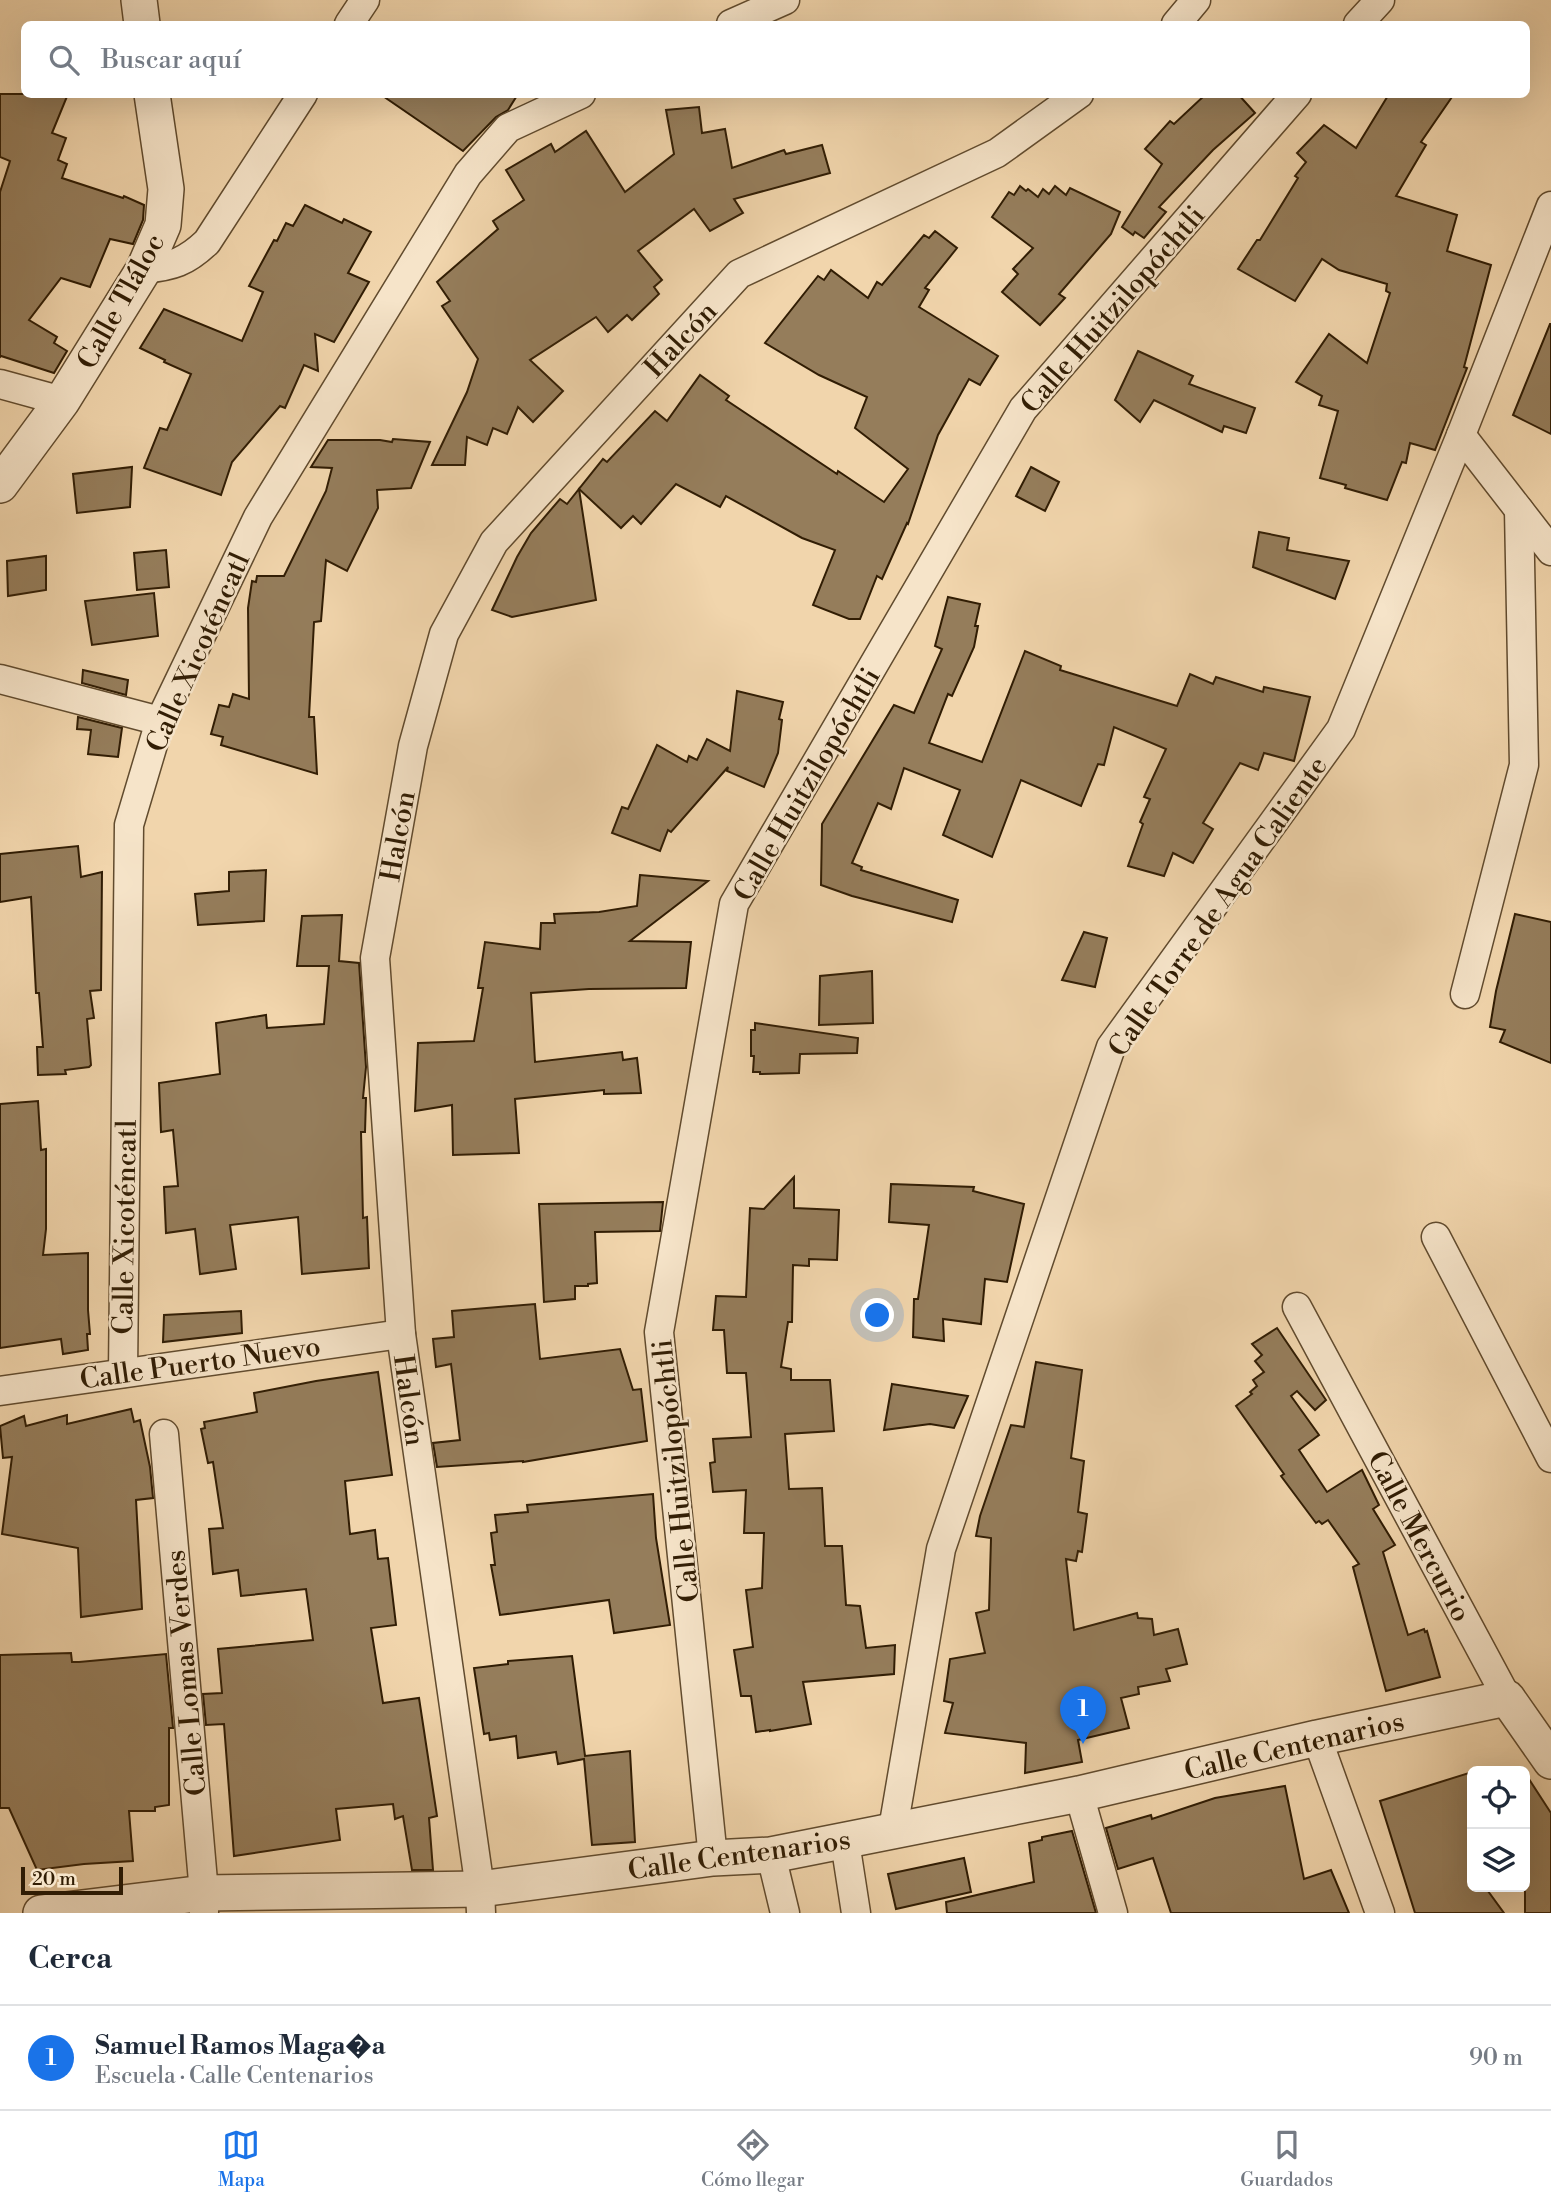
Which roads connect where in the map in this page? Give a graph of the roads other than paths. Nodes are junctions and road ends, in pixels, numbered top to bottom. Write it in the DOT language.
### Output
graph roads {
  1 [pos="139,0"];
  2 [pos="365,0"];
  3 [pos="785,0"];
  4 [pos="1196,0"];
  5 [pos="1380,0"];
  6 [pos="142,21"];
  7 [pos="351,21"];
  8 [pos="739,21"];
  9 [pos="1178,21"];
  10 [pos="1362,21"];
  11 [pos="153,98"];
  12 [pos="300,98"];
  13 [pos="572,98"];
  14 [pos="1073,98"];
  15 [pos="1294,98"];
  16 [pos="1551,206"];
  17 [pos="144,269"];
  18 [pos="0,384"];
  19 [pos="62,401"];
  20 [pos="1461,435"];
  21 [pos="0,485"];
  22 [pos="1520,510"];
  23 [pos="1551,551"];
  24 [pos="0,679"];
  25 [pos="160,721"];
  26 [pos="1465,994"];
  27 [pos="1436,1237"];
  28 [pos="1297,1307"];
  29 [pos="401,1335"];
  30 [pos="122,1373"];
  31 [pos="0,1391"];
  32 [pos="164,1434"];
  33 [pos="1551,1458"];
  34 [pos="1507,1698"];
  35 [pos="1317,1738"];
  36 [pos="1548,1750"];
  37 [pos="1079,1794"];
  38 [pos="893,1829"];
  39 [pos="845,1842"];
  40 [pos="771,1855"];
  41 [pos="713,1858"];
  42 [pos="480,1901"];
  43 [pos="204,1903"];
  44 [pos="41,1913"];
  45 [pos="785,1913"];
  46 [pos="856,1913"];
  47 [pos="1113,1913"];
  48 [pos="1380,1913"];
  1 -- 6 [label="street"];
  2 -- 7 [label="street"];
  3 -- 8 [label="street"];
  4 -- 9 [label="street"];
  5 -- 10 [label="street"];
  11 -- 17 [label="street, Calle Tláloc"];
  12 -- 17 [label="street"];
  13 -- 25 [label="street, Calle Xicoténcatl"];
  14 -- 29 [label="street, Halcón"];
  15 -- 41 [label="street, Calle Huitzilopóchtli"];
  16 -- 20 [label="street, Calle Torre de Agua Caliente"];
  17 -- 19 [label="street, Calle Tláloc"];
  18 -- 19 [label="street"];
  19 -- 21 [label="street, Calle Tláloc"];
  20 -- 22 [label="street"];
  20 -- 38 [label="street, Calle Torre de Agua Caliente"];
  22 -- 23 [label="street"];
  22 -- 26 [label="street"];
  24 -- 25 [label="street"];
  25 -- 30 [label="street, Calle Xicoténcatl"];
  27 -- 33 [label="street"];
  28 -- 34 [label="street, Calle Mercurio"];
  29 -- 30 [label="street, Calle Puerto Nuevo"];
  29 -- 42 [label="street, Halcón"];
  30 -- 31 [label="street, Calle Puerto Nuevo"];
  32 -- 43 [label="street, Calle Lomas Verdes"];
  34 -- 35 [label="street, Calle Centenarios"];
  34 -- 36 [label="street, Calle Mercurio"];
  35 -- 37 [label="street, Calle Centenarios"];
  35 -- 48 [label="street"];
  37 -- 38 [label="street, Calle Centenarios"];
  37 -- 47 [label="street"];
  38 -- 39 [label="street, Calle Centenarios"];
  39 -- 40 [label="street, Calle Centenarios"];
  39 -- 46 [label="street"];
  40 -- 41 [label="street, Calle Centenarios"];
  40 -- 45 [label="street"];
  41 -- 42 [label="street, Calle Centenarios"];
  42 -- 43 [label="street, Calle Centenarios"];
  43 -- 44 [label="street, Calle Centenarios"];
}
